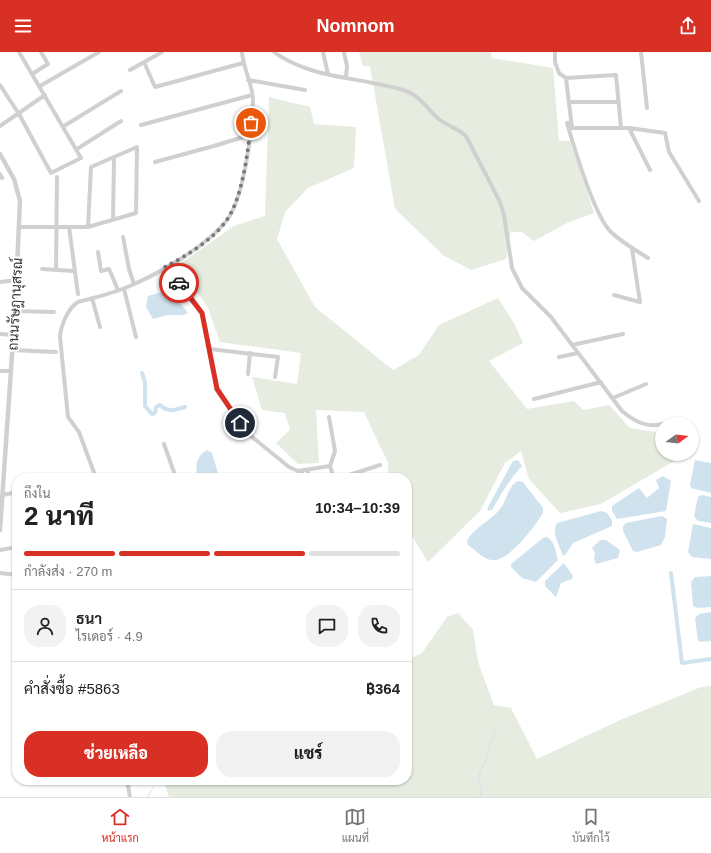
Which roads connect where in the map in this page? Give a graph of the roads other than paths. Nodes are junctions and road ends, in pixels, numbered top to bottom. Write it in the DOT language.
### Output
graph roads {
  1 [pos="18,52"];
  2 [pos="41,52"];
  3 [pos="99,52"];
  4 [pos="162,52"];
  5 [pos="242,52"];
  6 [pos="274,52"];
  7 [pos="324,52"];
  8 [pos="344,52"];
  9 [pos="555,52"];
  10 [pos="641,52"];
  11 [pos="144,62"];
  12 [pos="243,63"];
  13 [pos="130,70"];
  14 [pos="32,74"];
  15 [pos="328,74"];
  16 [pos="346,78"];
  17 [pos="566,78"];
  18 [pos="248,80"];
  19 [pos="0,86"];
  20 [pos="40,86"];
  21 [pos="305,90"];
  22 [pos="121,91"];
  23 [pos="45,95"];
  24 [pos="252,95"];
  25 [pos="569,102"];
  26 [pos="619,102"];
  27 [pos="647,108"];
  28 [pos="19,114"];
  29 [pos="121,121"];
  30 [pos="571,123"];
  31 [pos="141,125"];
  32 [pos="0,126"];
  33 [pos="64,126"];
  34 [pos="621,128"];
  35 [pos="629,128"];
  36 [pos="250,135"];
  37 [pos="77,149"];
  38 [pos="0,154"];
  39 [pos="114,158"];
  40 [pos="155,162"];
  41 [pos="650,170"];
  42 [pos="57,177"];
  43 [pos="699,201"];
  44 [pos="113,220"];
  45 [pos="19,227"];
  46 [pos="57,227"];
  47 [pos="69,227"];
  48 [pos="88,227"];
  49 [pos="123,237"];
  50 [pos="632,249"];
  51 [pos="98,252"];
  52 [pos="648,258"];
  53 [pos="165,267"];
  54 [pos="42,269"];
  55 [pos="56,270"];
  56 [pos="74,271"];
  57 [pos="17,280"];
  58 [pos="0,282"];
  59 [pos="134,284"];
  60 [pos="124,288"];
  61 [pos="118,290"];
  62 [pos="78,294"];
  63 [pos="614,295"];
  64 [pos="92,298"];
  65 [pos="15,311"];
  66 [pos="54,312"];
  67 [pos="100,327"];
  68 [pos="0,334"];
  69 [pos="623,334"];
  70 [pos="13,335"];
  71 [pos="136,337"];
  72 [pos="572,345"];
  73 [pos="210,349"];
  74 [pos="12,350"];
  75 [pos="56,352"];
  76 [pos="250,353"];
  77 [pos="578,353"];
  78 [pos="560,357"];
  79 [pos="0,371"];
  80 [pos="11,371"];
  81 [pos="248,374"];
  82 [pos="275,377"];
  83 [pos="600,382"];
  84 [pos="646,384"];
  85 [pos="612,398"];
  86 [pos="534,399"];
  87 [pos="329,417"];
  88 [pos="655,425"];
  89 [pos="164,444"];
  90 [pos="380,465"];
  91 [pos="330,466"];
  92 [pos="308,470"];
  93 [pos="302,471"];
  94 [pos="94,473"];
  95 [pos="174,473"];
  96 [pos="332,473"];
  97 [pos="355,473"];
  98 [pos="2,481"];
  99 [pos="12,493"];
  100 [pos="3,495"];
  101 [pos="1,506"];
  102 [pos="0,529"];
  103 [pos="12,548"];
  104 [pos="0,550"];
  105 [pos="0,573"];
  106 [pos="12,574"];
  107 [pos="128,785"];
  108 [pos="130,797"];
  1 -- 14 [label="street"];
  2 -- 14 [label="street"];
  3 -- 20 [label="street"];
  4 -- 11 [label="street"];
  5 -- 12 [label="street"];
  6 -- 15 [label="street"];
  7 -- 15 [label="street"];
  8 -- 16 [label="street"];
  9 -- 17 [label="street"];
  10 -- 27 [label="street"];
  11 -- 12 [label="street"];
  11 -- 13 [label="street"];
  12 -- 18 [label="street"];
  14 -- 20 [label="street"];
  15 -- 16 [label="street"];
  16 -- 72 [label="street"];
  17 -- 25 [label="street"];
  17 -- 26 [label="street"];
  18 -- 21 [label="street"];
  18 -- 24 [label="street"];
  19 -- 28 [label="street"];
  20 -- 23 [label="street"];
  22 -- 33 [label="street"];
  23 -- 28 [label="street"];
  23 -- 33 [label="street"];
  24 -- 31 [label="street"];
  24 -- 36 [label="street"];
  25 -- 26 [label="street"];
  25 -- 30 [label="street"];
  26 -- 34 [label="street"];
  28 -- 32 [label="street"];
  28 -- 37 [label="street"];
  29 -- 37 [label="street"];
  30 -- 34 [label="street"];
  30 -- 50 [label="street"];
  33 -- 37 [label="street"];
  34 -- 35 [label="street"];
  35 -- 41 [label="street"];
  35 -- 43 [label="street"];
  36 -- 40 [label="street"];
  36 -- 53 [label="street"];
  38 -- 45 [label="street, ถนนรัษฎานุสรณ์"];
  39 -- 44 [label="street"];
  39 -- 44 [label="street"];
  39 -- 48 [label="street"];
  42 -- 46 [label="street"];
  44 -- 48 [label="street"];
  45 -- 46 [label="street"];
  45 -- 57 [label="street, ถนนรัษฎานุสรณ์"];
  46 -- 47 [label="street"];
  46 -- 55 [label="street"];
  47 -- 48 [label="street"];
  47 -- 56 [label="street"];
  49 -- 59 [label="street"];
  50 -- 52 [label="street"];
  50 -- 63 [label="street"];
  51 -- 61 [label="street"];
  53 -- 59 [label="street"];
  53 -- 73 [label="street"];
  54 -- 55 [label="street"];
  55 -- 56 [label="street"];
  56 -- 62 [label="street"];
  57 -- 58 [label="street"];
  57 -- 65 [label="street, ถนนรัษฎานุสรณ์"];
  59 -- 60 [label="street"];
  60 -- 61 [label="street"];
  60 -- 71 [label="street"];
  61 -- 64 [label="street"];
  64 -- 67 [label="street"];
  64 -- 94 [label="street"];
  65 -- 66 [label="street"];
  65 -- 70 [label="street, ถนนรัษฎานุสรณ์"];
  68 -- 70 [label="street"];
  69 -- 72 [label="street"];
  70 -- 74 [label="street, ถนนรัษฎานุสรณ์"];
  72 -- 77 [label="street"];
  73 -- 76 [label="street"];
  73 -- 93 [label="street"];
  74 -- 75 [label="street"];
  74 -- 80 [label="street, ถนนรัษฎานุสรณ์"];
  76 -- 81 [label="street"];
  76 -- 82 [label="street"];
  77 -- 78 [label="street"];
  77 -- 83 [label="street"];
  79 -- 80 [label="street"];
  80 -- 98 [label="street, ถนนรัษฎานุสรณ์"];
  83 -- 85 [label="street"];
  83 -- 86 [label="street"];
  84 -- 85 [label="street"];
  85 -- 88 [label="street"];
  87 -- 91 [label="street"];
  89 -- 95 [label="street"];
  90 -- 97 [label="street"];
  91 -- 92 [label="street"];
  91 -- 96 [label="street"];
  92 -- 93 [label="street"];
  98 -- 100 [label="street, ถนนรัษฎานุสรณ์"];
  99 -- 100 [label="street"];
  100 -- 101 [label="street, ถนนรัษฎานุสรณ์"];
  101 -- 102 [label="street, ถนนรัษฎานุสรณ์"];
  103 -- 104 [label="street"];
  105 -- 106 [label="street"];
  107 -- 108 [label="street"];
}
